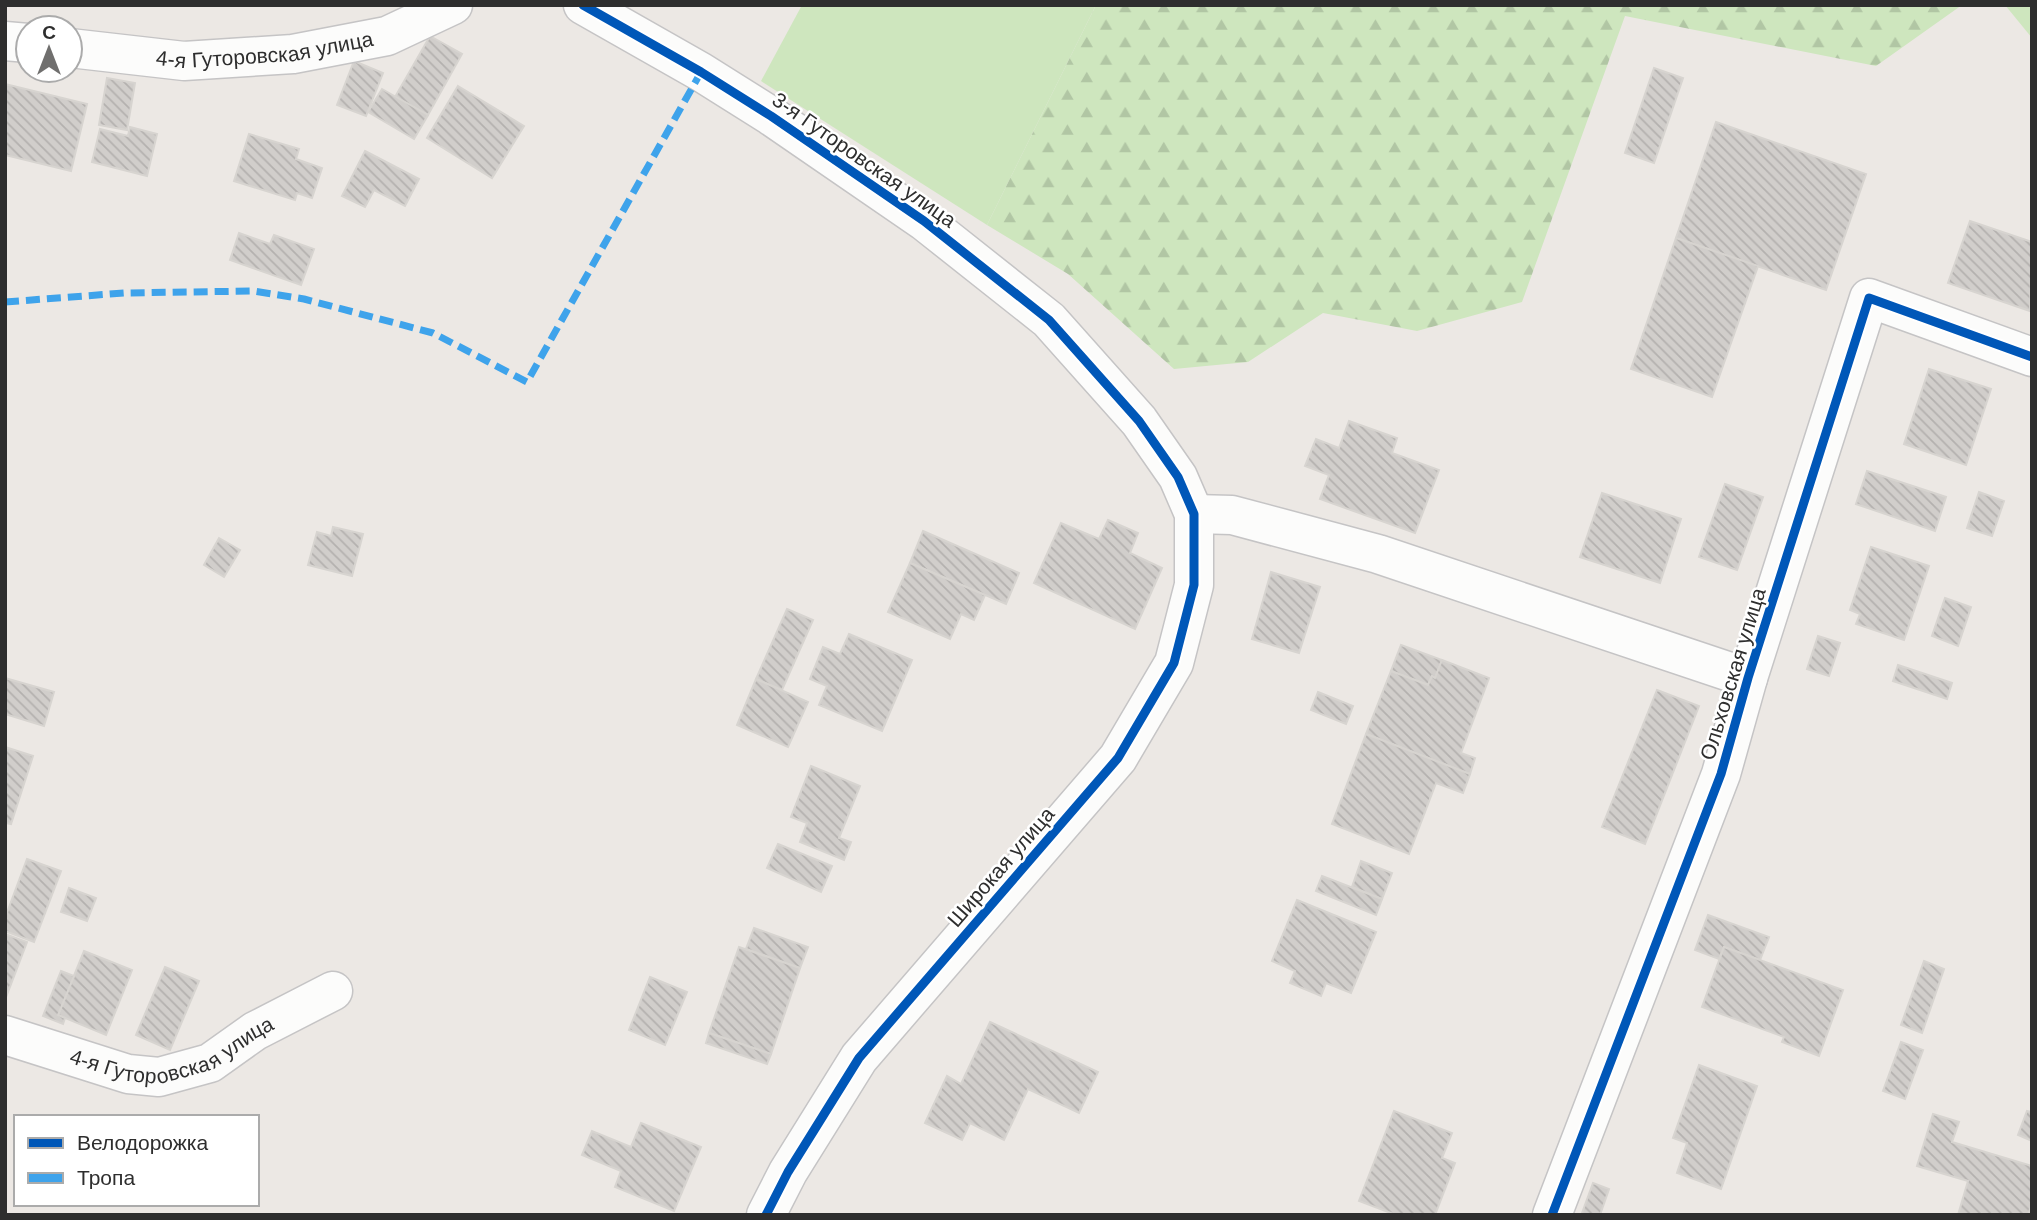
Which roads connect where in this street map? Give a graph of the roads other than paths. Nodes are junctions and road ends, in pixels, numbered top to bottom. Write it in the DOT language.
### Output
graph roads {
  1 [pos="453,5"];
  2 [pos="583,5"];
  3 [pos="84,50"];
  4 [pos="2032,357"];
  5 [pos="1194,514"];
  6 [pos="1748,678"];
  7 [pos="333,991"];
  8 [pos="5,1035"];
  9 [pos="766,1215"];
  10 [pos="1552,1215"];
  1 -- 3 [label="street, 4-я Гуторовская улица"];
  2 -- 5 [label="street, 3-я Гуторовская улица"];
  4 -- 6 [label="street, Ольховская улица"];
  5 -- 6 [label="street"];
  5 -- 9 [label="street, Широкая улица"];
  6 -- 10 [label="street, Ольховская улица"];
  7 -- 8 [label="street, 4-я Гуторовская улица"];
}
